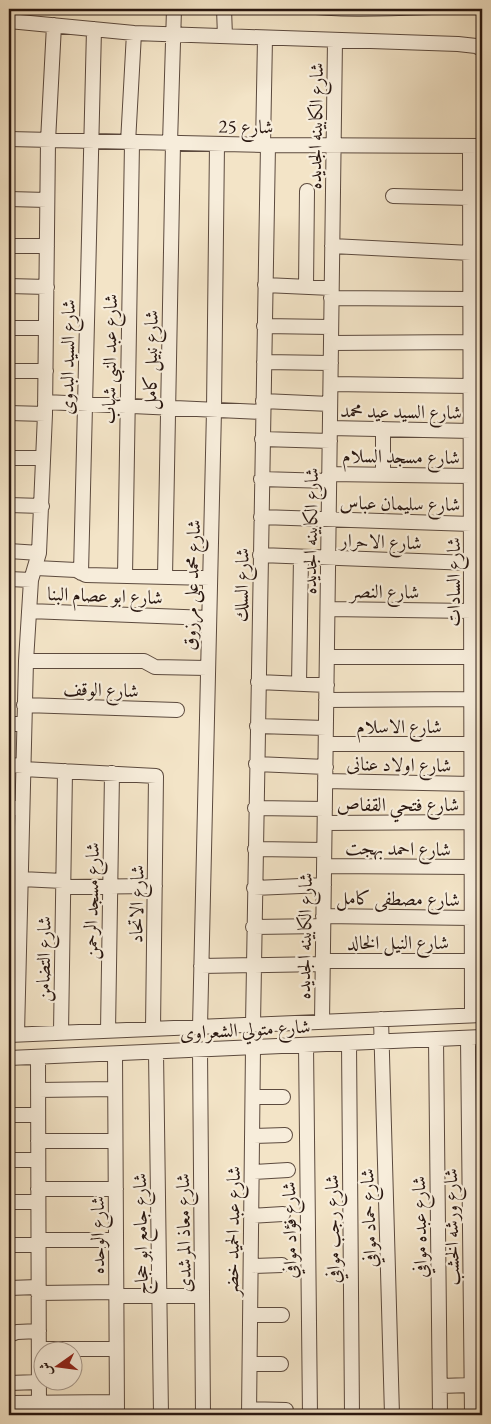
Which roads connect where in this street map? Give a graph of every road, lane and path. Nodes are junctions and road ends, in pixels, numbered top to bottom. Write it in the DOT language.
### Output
graph roads {
  1 [pos="174,9"];
  2 [pos="224,9"];
  3 [pos="299,9"];
  4 [pos="436,9"];
  5 [pos="367,10"];
  6 [pos="482,10"];
  7 [pos="9,22"];
  8 [pos="54,25"];
  9 [pos="94,29"];
  10 [pos="134,33"];
  11 [pos="174,35"];
  12 [pos="225,36"];
  13 [pos="265,38"];
  14 [pos="335,40"];
  15 [pos="482,49"];
  16 [pos="9,139"];
  17 [pos="48,141"];
  18 [pos="90,142"];
  19 [pos="130,143"];
  20 [pos="172,143"];
  21 [pos="217,144"];
  22 [pos="265,145"];
  23 [pos="333,146"];
  24 [pos="476,147"];
  25 [pos="307,191"];
  26 [pos="394,196"];
  27 [pos="9,198"];
  28 [pos="470,198"];
  29 [pos="48,200"];
  30 [pos="9,246"];
  31 [pos="47,246"];
  32 [pos="332,246"];
  33 [pos="470,253"];
  34 [pos="266,285"];
  35 [pos="9,286"];
  36 [pos="47,287"];
  37 [pos="306,287"];
  38 [pos="331,293"];
  39 [pos="471,299"];
  40 [pos="264,326"];
  41 [pos="330,327"];
  42 [pos="9,328"];
  43 [pos="46,328"];
  44 [pos="471,342"];
  45 [pos="331,343"];
  46 [pos="264,362"];
  47 [pos="331,363"];
  48 [pos="9,371"];
  49 [pos="46,371"];
  50 [pos="331,384"];
  51 [pos="471,386"];
  52 [pos="85,404"];
  53 [pos="330,404"];
  54 [pos="128,406"];
  55 [pos="263,406"];
  56 [pos="45,408"];
  57 [pos="168,408"];
  58 [pos="214,410"];
  59 [pos="9,414"];
  60 [pos="382,429"];
  61 [pos="471,431"];
  62 [pos="330,435"];
  63 [pos="262,439"];
  64 [pos="9,458"];
  65 [pos="43,458"];
  66 [pos="383,475"];
  67 [pos="471,476"];
  68 [pos="329,478"];
  69 [pos="261,480"];
  70 [pos="9,505"];
  71 [pos="42,506"];
  72 [pos="261,518"];
  73 [pos="329,521"];
  74 [pos="471,524"];
  75 [pos="9,551"];
  76 [pos="39,553"];
  77 [pos="260,556"];
  78 [pos="301,557"];
  79 [pos="328,558"];
  80 [pos="471,563"];
  81 [pos="81,573"];
  82 [pos="33,574"];
  83 [pos="125,576"];
  84 [pos="165,577"];
  85 [pos="210,578"];
  86 [pos="9,579"];
  87 [pos="328,609"];
  88 [pos="472,611"];
  89 [pos="29,612"];
  90 [pos="209,618"];
  91 [pos="327,657"];
  92 [pos="472,657"];
  93 [pos="26,661"];
  94 [pos="207,668"];
  95 [pos="258,682"];
  96 [pos="299,684"];
  97 [pos="327,685"];
  98 [pos="472,699"];
  99 [pos="326,700"];
  100 [pos="24,705"];
  101 [pos="177,710"];
  102 [pos="9,724"];
  103 [pos="24,724"];
  104 [pos="257,726"];
  105 [pos="326,728"];
  106 [pos="326,744"];
  107 [pos="472,744"];
  108 [pos="256,764"];
  109 [pos="18,767"];
  110 [pos="65,771"];
  111 [pos="112,773"];
  112 [pos="326,774"];
  113 [pos="472,784"];
  114 [pos="15,808"];
  115 [pos="255,808"];
  116 [pos="325,816"];
  117 [pos="472,822"];
  118 [pos="255,849"];
  119 [pos="324,850"];
  120 [pos="15,853"];
  121 [pos="324,866"];
  122 [pos="472,867"];
  123 [pos="20,879"];
  124 [pos="63,884"];
  125 [pos="324,885"];
  126 [pos="110,886"];
  127 [pos="155,886"];
  128 [pos="254,888"];
  129 [pos="14,894"];
  130 [pos="472,918"];
  131 [pos="324,921"];
  132 [pos="253,927"];
  133 [pos="14,935"];
  134 [pos="472,961"];
  135 [pos="323,963"];
  136 [pos="201,966"];
  137 [pos="252,966"];
  138 [pos="14,981"];
  139 [pos="477,1015"];
  140 [pos="381,1020"];
  141 [pos="322,1022"];
  142 [pos="252,1025"];
  143 [pos="200,1027"];
  144 [pos="153,1029"];
  145 [pos="108,1031"];
  146 [pos="61,1032"];
  147 [pos="13,1034"];
  148 [pos="475,1038"];
  149 [pos="436,1039"];
  150 [pos="382,1042"];
  151 [pos="349,1043"];
  152 [pos="306,1045"];
  153 [pos="254,1048"];
  154 [pos="200,1050"];
  155 [pos="156,1052"];
  156 [pos="115,1054"];
  157 [pos="38,1057"];
  158 [pos="9,1058"];
  159 [pos="115,1089"];
  160 [pos="38,1090"];
  161 [pos="253,1097"];
  162 [pos="283,1097"];
  163 [pos="9,1115"];
  164 [pos="38,1115"];
  165 [pos="285,1135"];
  166 [pos="252,1136"];
  167 [pos="38,1141"];
  168 [pos="116,1141"];
  169 [pos="9,1160"];
  170 [pos="38,1160"];
  171 [pos="288,1170"];
  172 [pos="252,1172"];
  173 [pos="116,1189"];
  174 [pos="38,1196"];
  175 [pos="9,1202"];
  176 [pos="283,1214"];
  177 [pos="251,1216"];
  178 [pos="116,1240"];
  179 [pos="38,1242"];
  180 [pos="9,1245"];
  181 [pos="282,1265"];
  182 [pos="251,1266"];
  183 [pos="9,1288"];
  184 [pos="38,1290"];
  185 [pos="116,1294"];
  186 [pos="160,1296"];
  187 [pos="202,1296"];
  188 [pos="250,1315"];
  189 [pos="282,1315"];
  190 [pos="39,1332"];
  191 [pos="9,1335"];
  192 [pos="39,1342"];
  193 [pos="82,1349"];
  194 [pos="116,1349"];
  195 [pos="250,1364"];
  196 [pos="280,1364"];
  197 [pos="32,1382"];
  198 [pos="9,1383"];
  199 [pos="472,1385"];
  200 [pos="440,1386"];
  201 [pos="39,1392"];
  202 [pos="9,1403"];
  203 [pos="117,1408"];
  204 [pos="39,1409"];
  205 [pos="286,1410"];
  206 [pos="249,1412"];
  207 [pos="161,1415"];
  208 [pos="203,1415"];
  209 [pos="310,1415"];
  210 [pos="352,1415"];
  211 [pos="392,1415"];
  212 [pos="440,1415"];
  213 [pos="472,1415"];
  1 -- 11 [label="street, شارع نبيل كامل"];
  2 -- 12 [label="street"];
  3 -- 5 [label="lane"];
  4 -- 5 [label="lane"];
  4 -- 6 [label="lane"];
  7 -- 8 [label="street"];
  8 -- 9 [label="street"];
  8 -- 17 [label="street"];
  9 -- 10 [label="street"];
  9 -- 18 [label="street, شارع السيد البدوى"];
  10 -- 11 [label="street"];
  10 -- 19 [label="street, شارع عبد النبى شهاب"];
  11 -- 12 [label="street"];
  11 -- 20 [label="street, شارع نبيل كامل"];
  12 -- 13 [label="street"];
  13 -- 14 [label="street"];
  13 -- 22 [label="street, شارع السلك"];
  14 -- 15 [label="street"];
  14 -- 23 [label="street, شارع الكابينه الجديده"];
  16 -- 17 [label="street, شارع 25"];
  17 -- 18 [label="street, شارع 25"];
  17 -- 29 [label="street"];
  18 -- 19 [label="street, شارع 25"];
  18 -- 52 [label="street, شارع السيد البدوى"];
  19 -- 20 [label="street, شارع 25"];
  19 -- 54 [label="street, شارع عبد النبى شهاب"];
  20 -- 21 [label="street, شارع 25"];
  20 -- 57 [label="street, شارع نبيل كامل"];
  21 -- 22 [label="street, شارع 25"];
  21 -- 58 [label="street, شارع محمد على مرزوق"];
  22 -- 23 [label="street, شارع 25"];
  22 -- 34 [label="street, شارع السلك"];
  23 -- 24 [label="street, شارع 25"];
  23 -- 32 [label="street, شارع الكابينه الجديده"];
  24 -- 28 [label="street, شارع السادات"];
  25 -- 37 [label="street"];
  26 -- 28 [label="street"];
  27 -- 29 [label="street"];
  28 -- 33 [label="street, شارع السادات"];
  29 -- 31 [label="street"];
  30 -- 31 [label="street"];
  31 -- 36 [label="street"];
  32 -- 33 [label="street"];
  32 -- 38 [label="street, شارع الكابينه الجديده"];
  33 -- 39 [label="street, شارع السادات"];
  34 -- 37 [label="street"];
  34 -- 40 [label="street, شارع السلك"];
  35 -- 36 [label="street"];
  36 -- 43 [label="street"];
  37 -- 38 [label="street"];
  38 -- 39 [label="street"];
  38 -- 41 [label="street, شارع الكابينه الجديده"];
  39 -- 44 [label="street, شارع السادات"];
  40 -- 41 [label="street"];
  40 -- 46 [label="street, شارع السلك"];
  41 -- 45 [label="street, شارع الكابينه الجديده"];
  42 -- 43 [label="street"];
  43 -- 49 [label="street"];
  44 -- 45 [label="street"];
  44 -- 51 [label="street, شارع السادات"];
  45 -- 47 [label="street, شارع الكابينه الجديده"];
  46 -- 47 [label="street"];
  46 -- 55 [label="street, شارع السلك"];
  47 -- 50 [label="street, شارع الكابينه الجديده"];
  48 -- 49 [label="street"];
  49 -- 56 [label="street"];
  50 -- 51 [label="street"];
  50 -- 53 [label="street, شارع الكابينه الجديده"];
  51 -- 61 [label="street, شارع السادات"];
  52 -- 54 [label="street"];
  52 -- 56 [label="street"];
  52 -- 81 [label="street, شارع السيد البدوى"];
  53 -- 55 [label="street"];
  53 -- 62 [label="street, شارع الكابينه الجديده"];
  54 -- 57 [label="street"];
  54 -- 83 [label="street, شارع عبد النبى شهاب"];
  55 -- 58 [label="street"];
  55 -- 63 [label="street, شارع السلك"];
  56 -- 59 [label="street"];
  56 -- 65 [label="street"];
  57 -- 58 [label="street"];
  57 -- 84 [label="street, شارع نبيل كامل"];
  58 -- 85 [label="street, شارع محمد على مرزوق"];
  60 -- 61 [label="street, شارع السيد عيد محمد"];
  60 -- 62 [label="street, شارع السيد عيد محمد"];
  60 -- 66 [label="street"];
  61 -- 67 [label="street, شارع السادات"];
  62 -- 63 [label="street, شارع السيد عيد محمد"];
  62 -- 68 [label="street, شارع الكابينه الجديده"];
  63 -- 69 [label="street, شارع السلك"];
  64 -- 65 [label="street"];
  65 -- 71 [label="street"];
  66 -- 67 [label="street, شارع مسجد السلام"];
  66 -- 68 [label="street, شارع مسجد السلام"];
  67 -- 74 [label="street, شارع السادات"];
  68 -- 69 [label="street, شارع مسجد السلام"];
  68 -- 73 [label="street, شارع الكابينه الجديده"];
  69 -- 72 [label="street, شارع السلك"];
  70 -- 71 [label="street"];
  71 -- 76 [label="street"];
  72 -- 73 [label="street, شارع سليمان عباس"];
  72 -- 77 [label="street, شارع السلك"];
  73 -- 74 [label="street, شارع سليمان عباس"];
  73 -- 79 [label="street, شارع الكابينه الجديده"];
  74 -- 80 [label="street, شارع السادات"];
  75 -- 76 [label="street"];
  76 -- 82 [label="street"];
  77 -- 78 [label="street, شارع الاحرار"];
  77 -- 95 [label="street, شارع السلك"];
  78 -- 79 [label="street, شارع الاحرار"];
  78 -- 96 [label="street"];
  79 -- 80 [label="street, شارع الاحرار"];
  79 -- 87 [label="street, شارع الكابينه الجديده"];
  80 -- 88 [label="street, شارع السادات"];
  81 -- 82 [label="street"];
  81 -- 83 [label="street"];
  82 -- 86 [label="street"];
  82 -- 89 [label="street"];
  83 -- 84 [label="street"];
  84 -- 85 [label="street"];
  85 -- 90 [label="street, شارع محمد على مرزوق"];
  87 -- 88 [label="street, شارع النصر"];
  87 -- 91 [label="street, شارع الكابينه الجديده"];
  88 -- 92 [label="street, شارع السادات"];
  89 -- 90 [label="street, شارع ابو عصام البنا"];
  89 -- 93 [label="street"];
  90 -- 94 [label="street, شارع محمد على مرزوق"];
  91 -- 92 [label="street"];
  91 -- 97 [label="street, شارع الكابينه الجديده"];
  92 -- 98 [label="street, شارع السادات"];
  93 -- 94 [label="street"];
  93 -- 100 [label="street"];
  94 -- 136 [label="street, شارع محمد على مرزوق"];
  95 -- 96 [label="street"];
  95 -- 104 [label="street, شارع السلك"];
  96 -- 97 [label="street"];
  97 -- 99 [label="street, شارع الكابينه الجديده"];
  98 -- 99 [label="street"];
  98 -- 107 [label="street, شارع السادات"];
  99 -- 105 [label="street, شارع الكابينه الجديده"];
  100 -- 101 [label="street, شارع الوقف"];
  100 -- 103 [label="street"];
  102 -- 103 [label="street"];
  103 -- 109 [label="street"];
  104 -- 105 [label="street"];
  104 -- 108 [label="street, شارع السلك"];
  105 -- 106 [label="street, شارع الكابينه الجديده"];
  106 -- 107 [label="street, شارع الاسلام"];
  106 -- 112 [label="street, شارع الكابينه الجديده"];
  107 -- 113 [label="street, شارع السادات"];
  108 -- 112 [label="street, شارع اولاد عنانى"];
  108 -- 115 [label="street, شارع السلك"];
  109 -- 110 [label="street"];
  109 -- 114 [label="street"];
  110 -- 111 [label="street"];
  110 -- 124 [label="street, شارع التضامن"];
  111 -- 126 [label="street, شارع مسجد الرحمن"];
  111 -- 127 [label="street, شارع الاتحاد"];
  112 -- 113 [label="street, شارع اولاد عنانى"];
  112 -- 116 [label="street, شارع الكابينه الجديده"];
  113 -- 117 [label="street, شارع السادات"];
  114 -- 120 [label="street"];
  115 -- 116 [label="street, شارع فتحي القفاص"];
  115 -- 118 [label="street, شارع السلك"];
  116 -- 117 [label="street, شارع فتحي القفاص"];
  116 -- 119 [label="street, شارع الكابينه الجديده"];
  117 -- 122 [label="street, شارع السادات"];
  118 -- 119 [label="street"];
  118 -- 128 [label="street, شارع السلك"];
  119 -- 121 [label="street, شارع الكابينه الجديده"];
  120 -- 123 [label="street"];
  121 -- 122 [label="street, شارع احمد بهجت"];
  121 -- 125 [label="street, شارع الكابينه الجديده"];
  122 -- 130 [label="street, شارع السادات"];
  123 -- 124 [label="street"];
  123 -- 129 [label="street"];
  124 -- 126 [label="street"];
  124 -- 146 [label="street, شارع التضامن"];
  125 -- 128 [label="street"];
  125 -- 131 [label="street, شارع الكابينه الجديده"];
  126 -- 127 [label="street"];
  126 -- 145 [label="street, شارع مسجد الرحمن"];
  127 -- 144 [label="street, شارع الاتحاد"];
  128 -- 132 [label="street, شارع السلك"];
  129 -- 133 [label="street"];
  130 -- 131 [label="street, شارع مصطفى كامل"];
  130 -- 134 [label="street, شارع السادات"];
  131 -- 132 [label="street, شارع مصطفى كامل"];
  131 -- 135 [label="street, شارع الكابينه الجديده"];
  132 -- 137 [label="street, شارع السلك"];
  133 -- 138 [label="street"];
  134 -- 135 [label="street, شارع النيل الخالد"];
  134 -- 139 [label="street, شارع السادات"];
  135 -- 137 [label="street, شارع النيل الخالد"];
  135 -- 141 [label="street, شارع الكابينه الجديده"];
  136 -- 137 [label="street, شارع النيل الخالد"];
  136 -- 143 [label="street, شارع محمد على مرزوق"];
  137 -- 142 [label="street, شارع السلك"];
  138 -- 147 [label="street"];
  139 -- 140 [label="street, شارع متولي الشعراوى"];
  140 -- 141 [label="street, شارع متولي الشعراوى"];
  140 -- 150 [label="street, شارع حماد موافي"];
  141 -- 142 [label="street, شارع متولي الشعراوى"];
  142 -- 143 [label="street, شارع متولي الشعراوى"];
  143 -- 144 [label="street, شارع متولي الشعراوى"];
  144 -- 145 [label="street, شارع متولي الشعراوى"];
  145 -- 146 [label="street, شارع متولي الشعراوى"];
  146 -- 147 [label="street, شارع متولي الشعراوى"];
  148 -- 149 [label="street, شارع متولي الشعراوى"];
  148 -- 199 [label="street, شارع ورشه الخشب"];
  149 -- 150 [label="street, شارع متولي الشعراوى"];
  149 -- 200 [label="street, شارع عبده موافي"];
  150 -- 151 [label="street, شارع متولي الشعراوى"];
  150 -- 211 [label="street, شارع حماد موافي"];
  151 -- 152 [label="street, شارع متولي الشعراوى"];
  151 -- 210 [label="street, شارع رجب موافي"];
  152 -- 153 [label="street, شارع متولي الشعراوى"];
  152 -- 209 [label="street, شارع فؤاد موافي"];
  153 -- 154 [label="street, شارع متولي الشعراوى"];
  153 -- 161 [label="street, شارع عبد الحميد خضر"];
  154 -- 155 [label="street, شارع متولي الشعراوى"];
  154 -- 187 [label="street, شارع معاذ المرشدى"];
  155 -- 156 [label="street, شارع متولي الشعراوى"];
  155 -- 186 [label="street, شارع جامع ابو حجاج"];
  156 -- 157 [label="street, شارع متولي الشعراوى"];
  156 -- 159 [label="street, شارع الوحده"];
  157 -- 158 [label="street, شارع متولي الشعراوى"];
  157 -- 160 [label="street"];
  159 -- 160 [label="street"];
  159 -- 168 [label="street, شارع الوحده"];
  160 -- 164 [label="street"];
  161 -- 162 [label="street"];
  161 -- 166 [label="street, شارع عبد الحميد خضر"];
  163 -- 164 [label="street"];
  164 -- 167 [label="street"];
  165 -- 166 [label="street"];
  166 -- 172 [label="street, شارع عبد الحميد خضر"];
  167 -- 168 [label="street"];
  167 -- 170 [label="street"];
  168 -- 173 [label="street, شارع الوحده"];
  169 -- 170 [label="street"];
  170 -- 174 [label="street"];
  171 -- 172 [label="street"];
  172 -- 177 [label="street, شارع عبد الحميد خضر"];
  173 -- 174 [label="street"];
  173 -- 178 [label="street, شارع الوحده"];
  174 -- 175 [label="street"];
  174 -- 179 [label="street"];
  176 -- 177 [label="street"];
  177 -- 182 [label="street, شارع عبد الحميد خضر"];
  178 -- 179 [label="street"];
  178 -- 185 [label="street, شارع الوحده"];
  179 -- 180 [label="street"];
  179 -- 184 [label="street"];
  181 -- 182 [label="street"];
  182 -- 188 [label="street, شارع عبد الحميد خضر"];
  183 -- 184 [label="street"];
  184 -- 185 [label="street"];
  184 -- 190 [label="street"];
  185 -- 186 [label="street"];
  185 -- 194 [label="street, شارع الوحده"];
  186 -- 187 [label="street"];
  186 -- 207 [label="street, شارع جامع ابو حجاج"];
  187 -- 208 [label="street, شارع معاذ المرشدى"];
  188 -- 189 [label="street"];
  188 -- 195 [label="street, شارع عبد الحميد خضر"];
  190 -- 191 [label="street"];
  190 -- 192 [label="street"];
  193 -- 194 [label="street"];
  194 -- 203 [label="street, شارع الوحده"];
  195 -- 196 [label="street"];
  195 -- 206 [label="street, شارع عبد الحميد خضر"];
  197 -- 198 [label="street"];
  199 -- 200 [label="street"];
  199 -- 213 [label="street, شارع ورشه الخشب"];
  200 -- 212 [label="street, شارع عبده موافي"];
  201 -- 204 [label="street"];
  202 -- 204 [label="street"];
  203 -- 204 [label="street"];
  205 -- 206 [label="street"];
}
